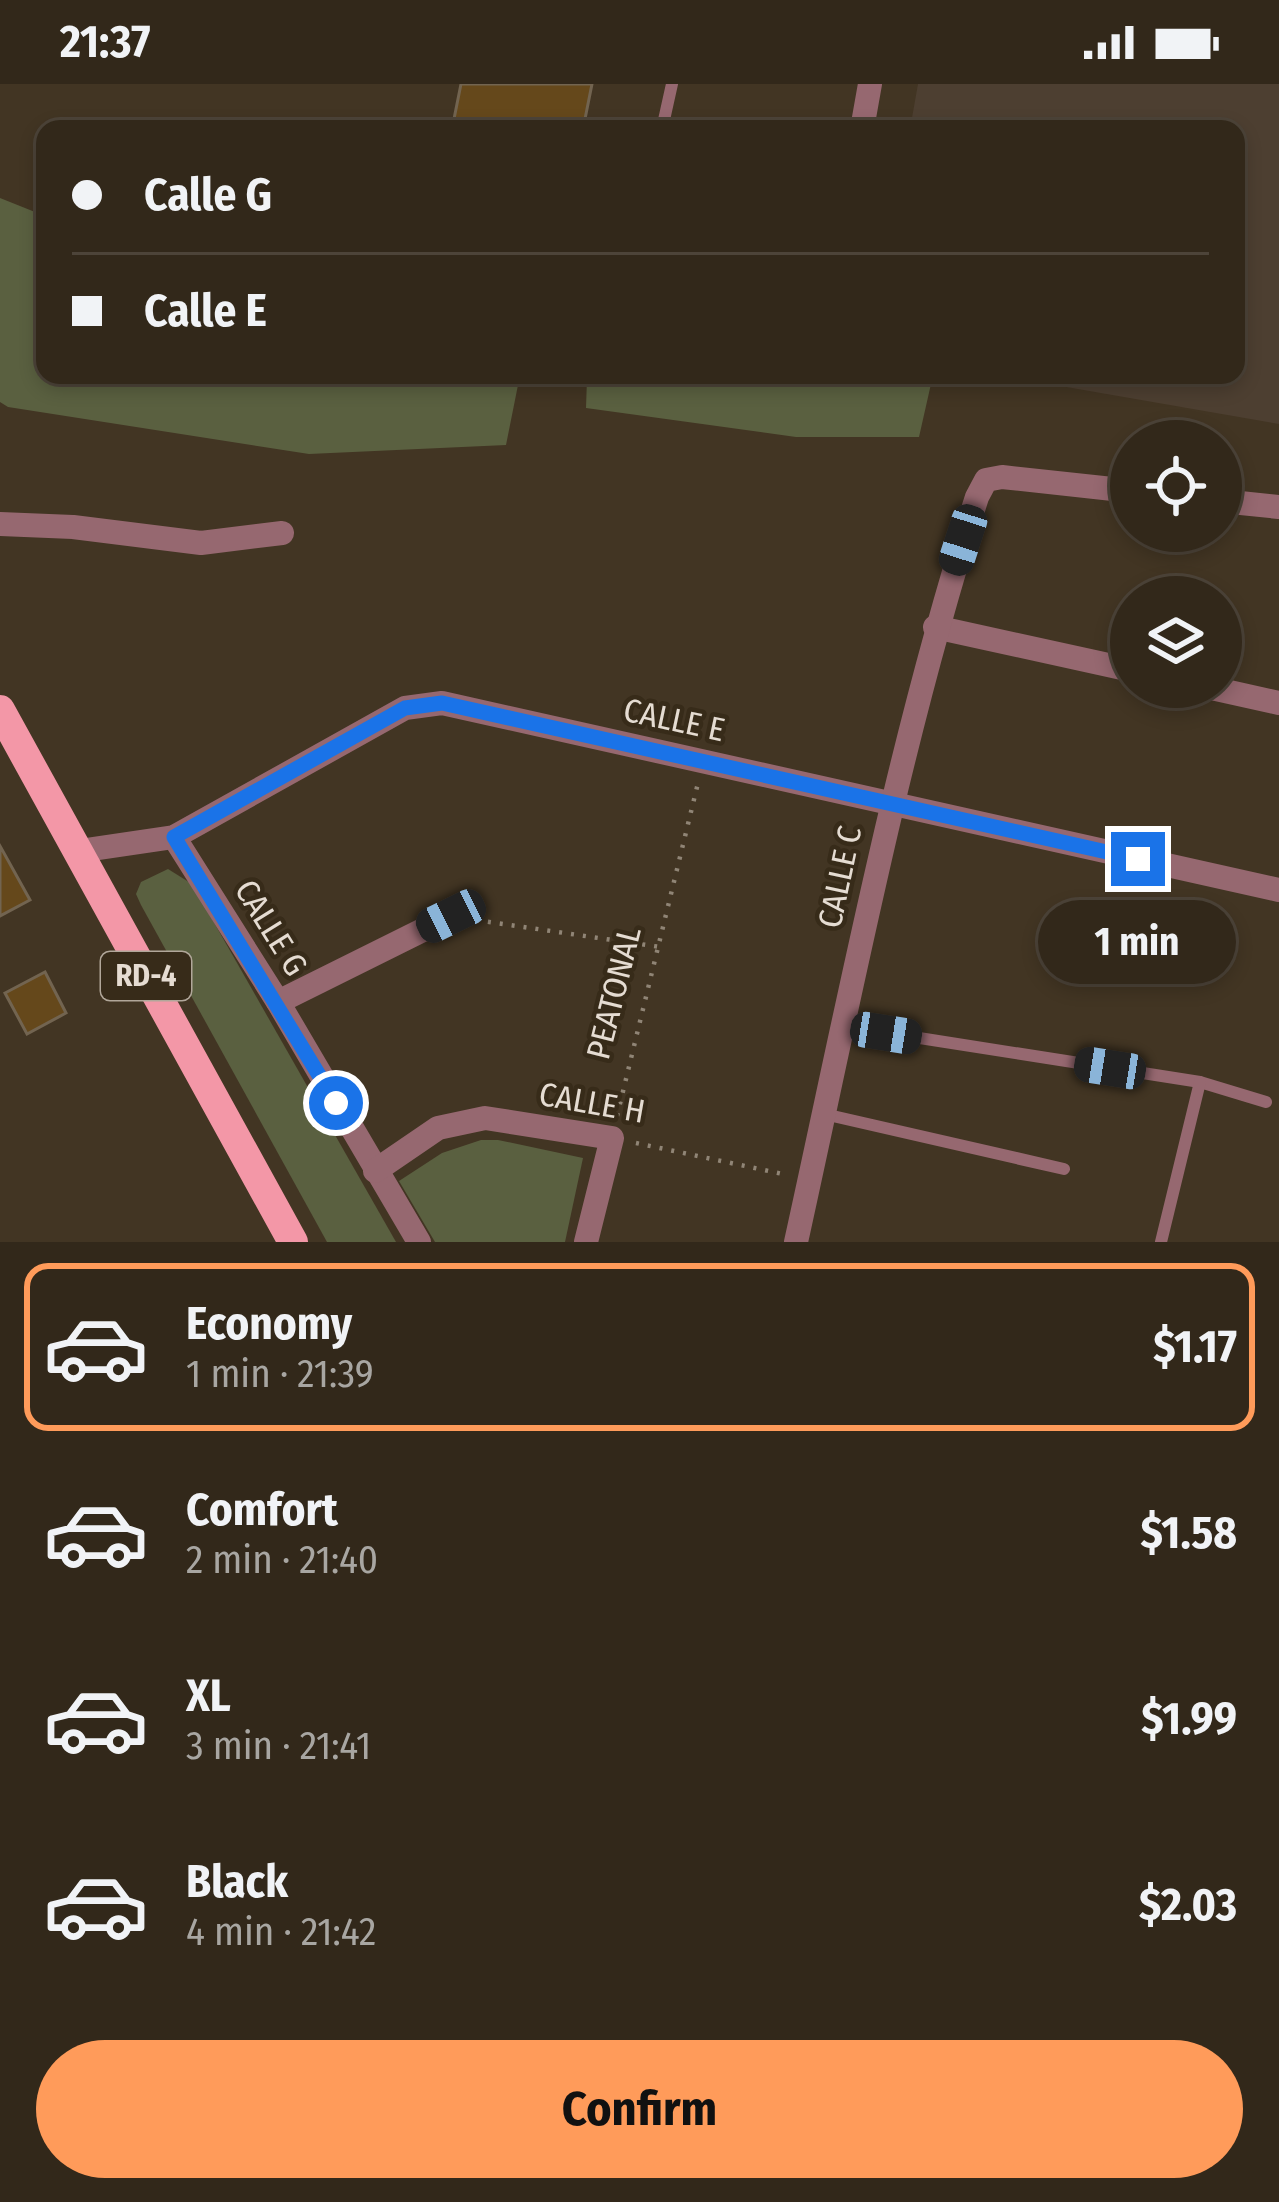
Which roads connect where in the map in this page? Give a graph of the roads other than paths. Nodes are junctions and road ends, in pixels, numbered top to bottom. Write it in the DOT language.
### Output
graph roads {
  1 [pos="672,84"];
  2 [pos="870,84"];
  3 [pos="664,120"];
  4 [pos="864,120"];
  5 [pos="1110,489"];
  6 [pos="1242,503"];
  7 [pos="1279,507"];
  8 [pos="0,524"];
  9 [pos="282,533"];
  10 [pos="935,627"];
  11 [pos="1110,665"];
  12 [pos="1242,695"];
  13 [pos="1279,703"];
  14 [pos="0,710"];
  15 [pos="890,801"];
  16 [pos="174,837"];
  17 [pos="79,851"];
  18 [pos="1279,890"];
  19 [pos="451,916"];
  20 [pos="278,1002"];
  21 [pos="842,1026"];
  22 [pos="1200,1082"];
  23 [pos="1266,1102"];
  24 [pos="824,1114"];
  25 [pos="1064,1169"];
  26 [pos="375,1171"];
  27 [pos="293,1242"];
  28 [pos="419,1242"];
  29 [pos="586,1242"];
  30 [pos="796,1242"];
  31 [pos="1161,1242"];
  1 -- 3 [label="lane"];
  2 -- 4 [label="street"];
  5 -- 10 [label="street, CALLE C"];
  6 -- 7 [label="street"];
  8 -- 9 [label="street"];
  10 -- 11 [label="street"];
  10 -- 15 [label="street, CALLE C"];
  12 -- 13 [label="street"];
  14 -- 17 [label="main road, RD-4"];
  15 -- 16 [label="street, CALLE E"];
  15 -- 18 [label="street, CALLE E"];
  15 -- 21 [label="street, CALLE C"];
  16 -- 17 [label="street, CALLE E"];
  16 -- 20 [label="street, CALLE G"];
  17 -- 27 [label="main road, RD-4"];
  19 -- 20 [label="street"];
  20 -- 26 [label="street, CALLE G"];
  21 -- 22 [label="lane"];
  21 -- 24 [label="street, CALLE C"];
  22 -- 23 [label="lane"];
  22 -- 31 [label="lane"];
  24 -- 25 [label="lane"];
  24 -- 30 [label="street, CALLE C"];
  26 -- 28 [label="street, CALLE G"];
  26 -- 29 [label="street, CALLE H"];
}
